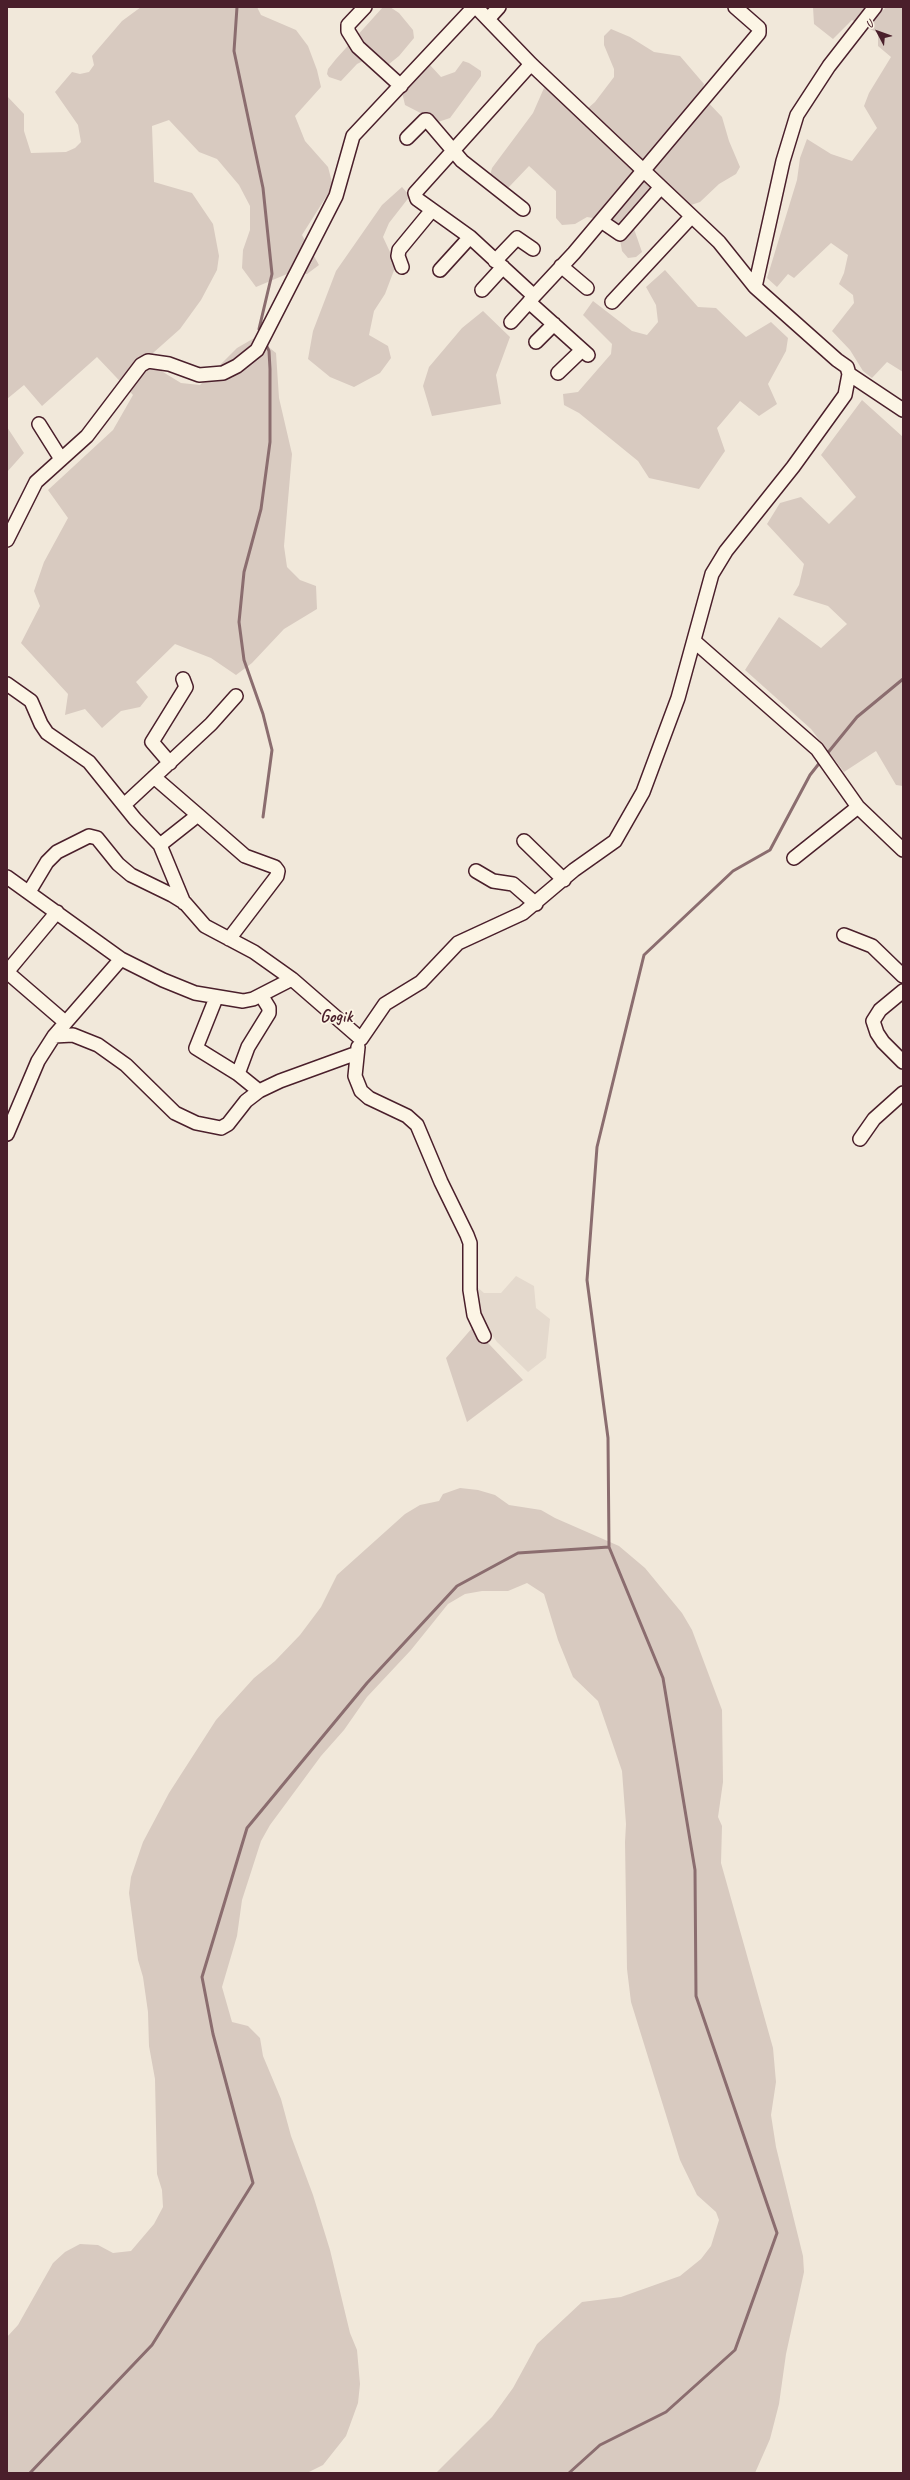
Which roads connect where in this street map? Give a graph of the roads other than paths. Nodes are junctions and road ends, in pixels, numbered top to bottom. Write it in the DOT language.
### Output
graph roads {
  1 [pos="365,7"];
  2 [pos="475,7"];
  3 [pos="499,7"];
  4 [pos="735,7"];
  5 [pos="875,7"];
  6 [pos="489,18"];
  7 [pos="531,64"];
  8 [pos="401,86"];
  9 [pos="407,138"];
  10 [pos="451,150"];
  11 [pos="642,171"];
  12 [pos="660,188"];
  13 [pos="524,209"];
  14 [pos="432,210"];
  15 [pos="691,217"];
  16 [pos="601,221"];
  17 [pos="470,237"];
  18 [pos="533,249"];
  19 [pos="499,264"];
  20 [pos="561,266"];
  21 [pos="402,267"];
  22 [pos="440,270"];
  23 [pos="755,287"];
  24 [pos="587,288"];
  25 [pos="482,290"];
  26 [pos="531,299"];
  27 [pos="612,302"];
  28 [pos="511,322"];
  29 [pos="554,324"];
  30 [pos="536,342"];
  31 [pos="558,373"];
  32 [pos="849,374"];
  33 [pos="903,410"];
  34 [pos="39,424"];
  35 [pos="61,459"];
  36 [pos="7,540"];
  37 [pos="694,641"];
  38 [pos="183,679"];
  39 [pos="7,684"];
  40 [pos="236,696"];
  41 [pos="170,763"];
  42 [pos="154,777"];
  43 [pos="124,805"];
  44 [pos="858,807"];
  45 [pos="198,815"];
  46 [pos="524,841"];
  47 [pos="160,846"];
  48 [pos="903,850"];
  49 [pos="794,858"];
  50 [pos="476,871"];
  51 [pos="7,877"];
  52 [pos="564,880"];
  53 [pos="29,892"];
  54 [pos="185,903"];
  55 [pos="536,904"];
  56 [pos="57,912"];
  57 [pos="844,935"];
  58 [pos="229,940"];
  59 [pos="121,959"];
  60 [pos="7,972"];
  61 [pos="903,976"];
  62 [pos="292,979"];
  63 [pos="903,991"];
  64 [pos="261,995"];
  65 [pos="216,998"];
  66 [pos="65,1022"];
  67 [pos="54,1036"];
  68 [pos="360,1040"];
  69 [pos="357,1053"];
  70 [pos="903,1062"];
  71 [pos="238,1074"];
  72 [pos="259,1091"];
  73 [pos="903,1093"];
  74 [pos="12,1109"];
  75 [pos="7,1134"];
  76 [pos="860,1139"];
  77 [pos="484,1336"];
  1 -- 8 [label="street"];
  2 -- 6 [label="street"];
  2 -- 8 [label="street"];
  3 -- 6 [label="street"];
  4 -- 11 [label="street"];
  5 -- 23 [label="street"];
  6 -- 7 [label="street"];
  7 -- 10 [label="street"];
  7 -- 11 [label="street"];
  8 -- 35 [label="street"];
  9 -- 10 [label="street"];
  10 -- 13 [label="street"];
  10 -- 14 [label="street"];
  11 -- 12 [label="street"];
  11 -- 16 [label="street"];
  12 -- 15 [label="street"];
  12 -- 16 [label="street"];
  14 -- 17 [label="street"];
  14 -- 21 [label="street"];
  15 -- 23 [label="street"];
  15 -- 27 [label="street"];
  16 -- 20 [label="street"];
  17 -- 19 [label="street"];
  17 -- 22 [label="street"];
  18 -- 19 [label="street"];
  19 -- 25 [label="street"];
  19 -- 26 [label="street"];
  20 -- 24 [label="street"];
  20 -- 26 [label="street"];
  23 -- 32 [label="street"];
  26 -- 28 [label="street"];
  26 -- 29 [label="street"];
  29 -- 30 [label="street"];
  29 -- 31 [label="street"];
  32 -- 33 [label="street"];
  32 -- 37 [label="street"];
  34 -- 35 [label="street"];
  35 -- 36 [label="street"];
  37 -- 44 [label="street"];
  37 -- 52 [label="street"];
  38 -- 41 [label="street"];
  39 -- 43 [label="street"];
  40 -- 41 [label="street"];
  41 -- 42 [label="street"];
  42 -- 43 [label="street"];
  42 -- 45 [label="street"];
  43 -- 47 [label="street"];
  44 -- 48 [label="street"];
  44 -- 49 [label="street"];
  45 -- 47 [label="street"];
  45 -- 58 [label="street"];
  46 -- 52 [label="street"];
  47 -- 54 [label="street"];
  50 -- 55 [label="street"];
  51 -- 53 [label="street"];
  52 -- 55 [label="street"];
  53 -- 54 [label="street"];
  53 -- 56 [label="street"];
  54 -- 58 [label="street"];
  55 -- 68 [label="street"];
  56 -- 59 [label="street"];
  56 -- 60 [label="street"];
  57 -- 61 [label="street"];
  58 -- 62 [label="street"];
  59 -- 65 [label="street"];
  59 -- 66 [label="street"];
  60 -- 66 [label="street"];
  62 -- 64 [label="street"];
  62 -- 68 [label="street"];
  63 -- 70 [label="street"];
  64 -- 65 [label="street"];
  64 -- 71 [label="street"];
  65 -- 71 [label="street"];
  66 -- 67 [label="street"];
  67 -- 72 [label="street"];
  67 -- 74 [label="street"];
  68 -- 69 [label="street"];
  69 -- 72 [label="street"];
  69 -- 77 [label="street"];
  71 -- 72 [label="street"];
  73 -- 76 [label="street"];
  74 -- 75 [label="street"];
}
